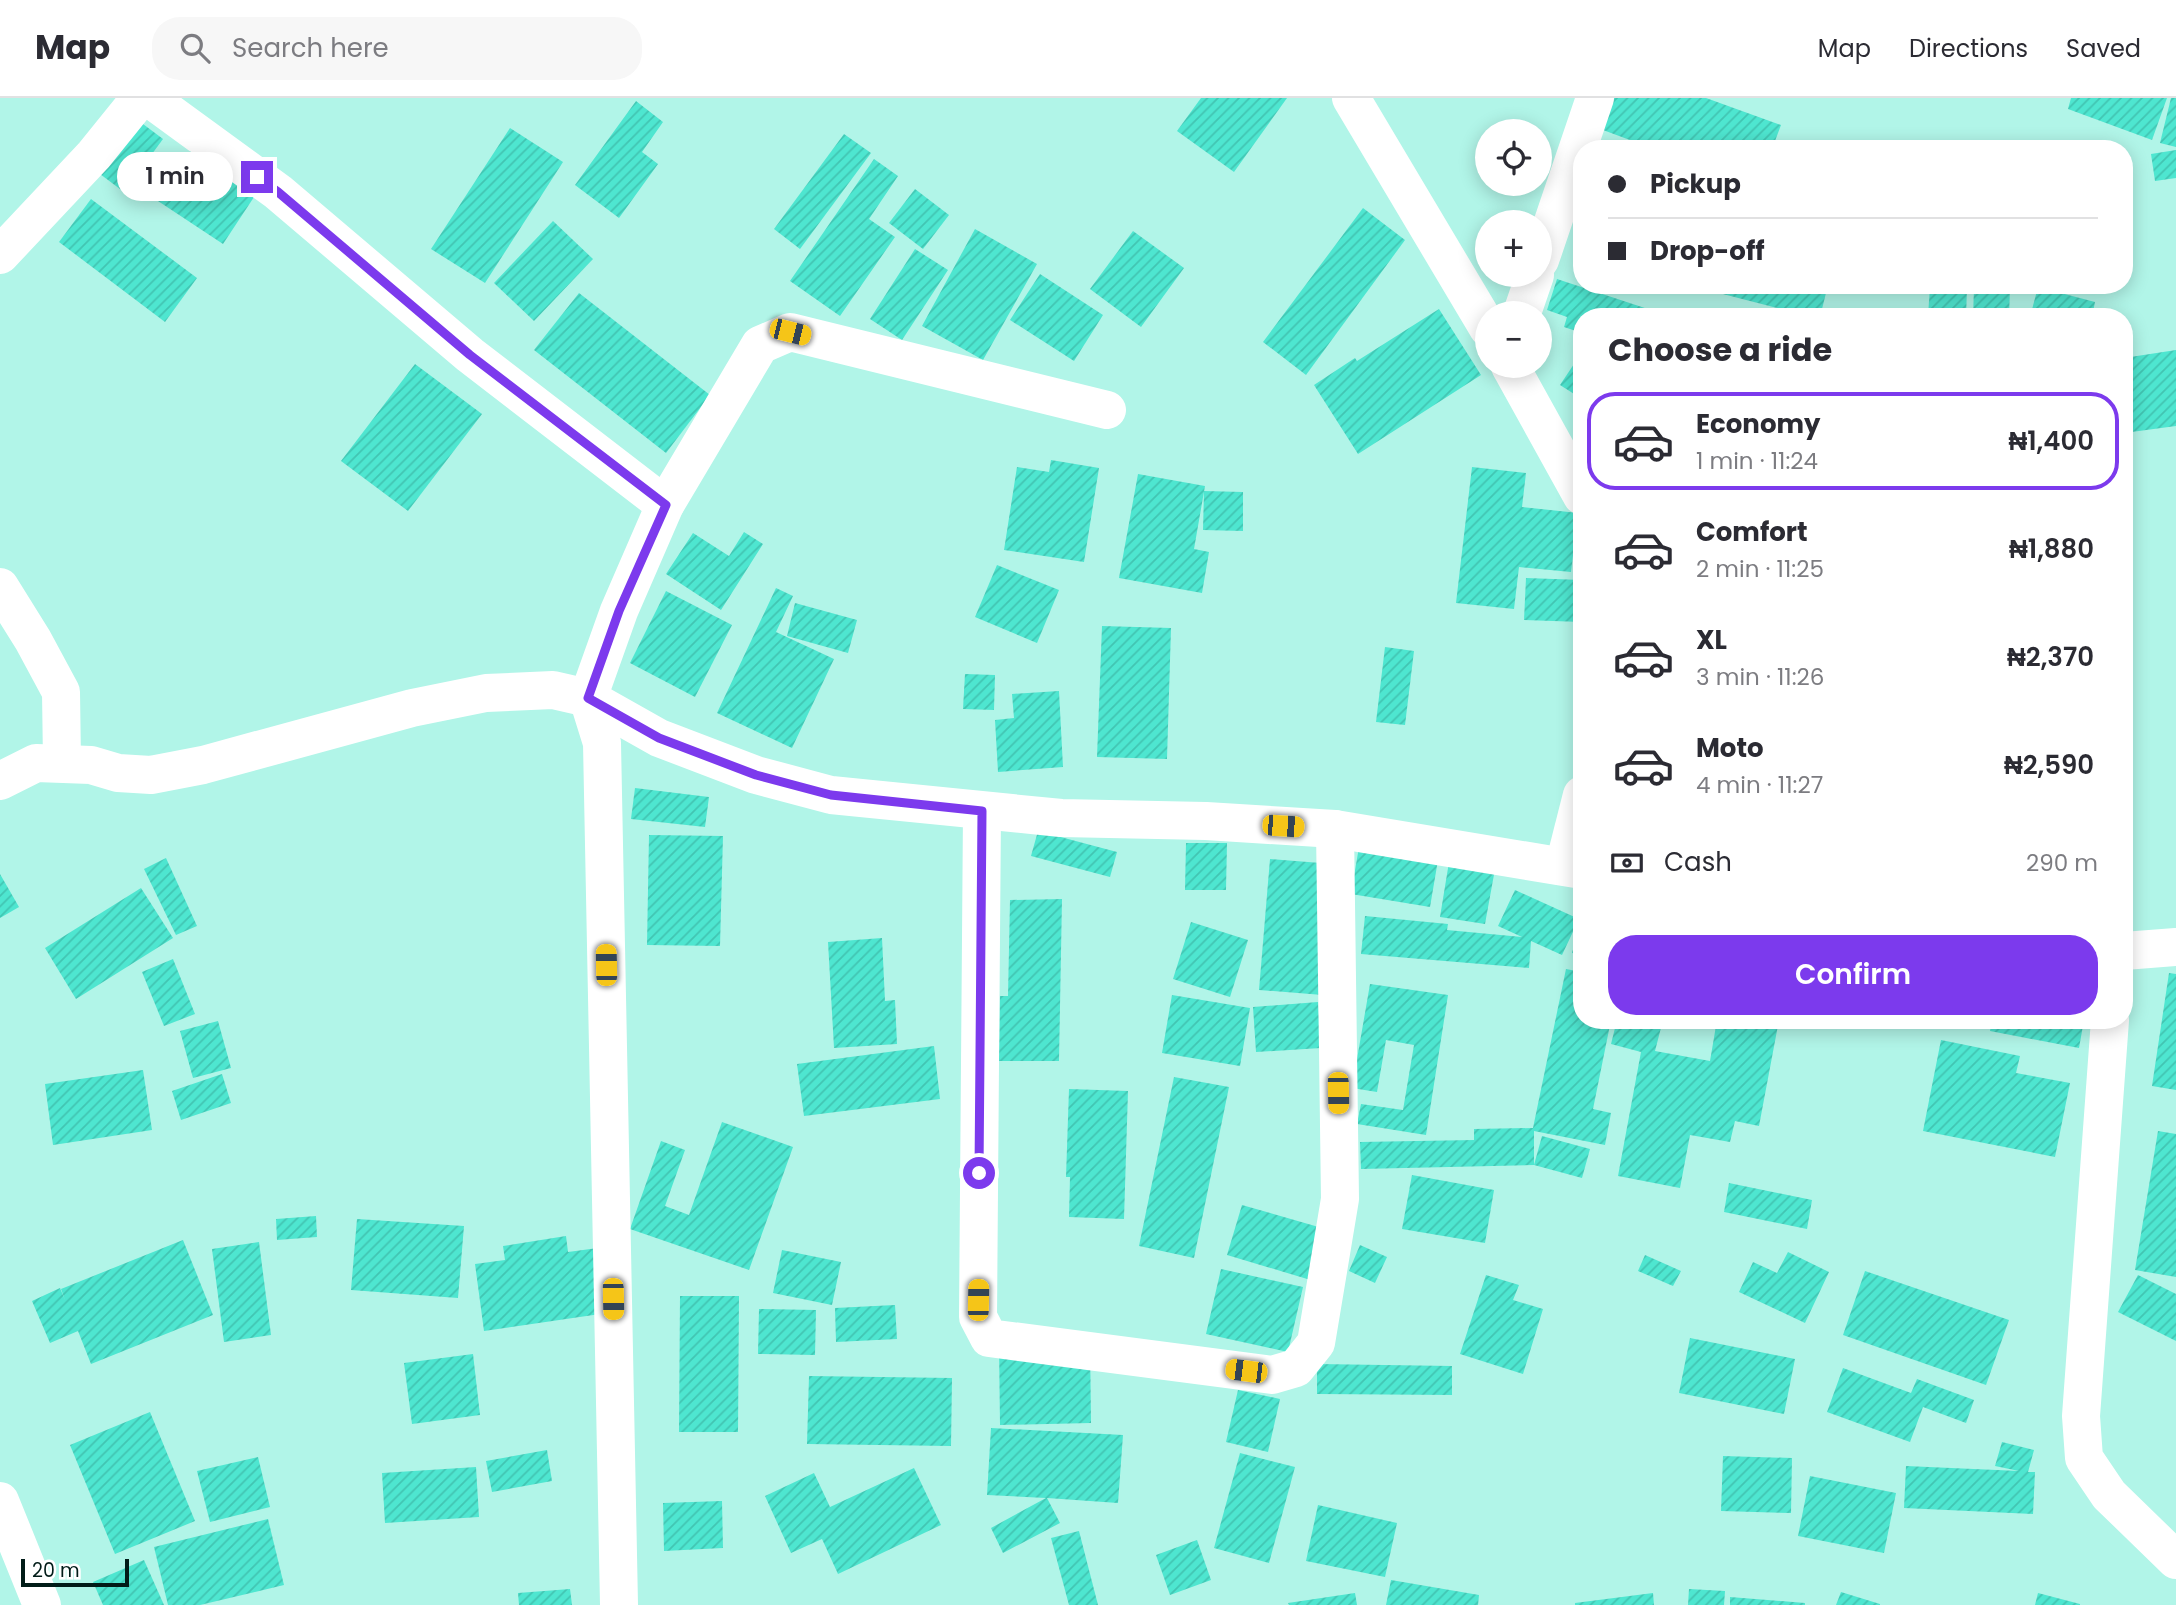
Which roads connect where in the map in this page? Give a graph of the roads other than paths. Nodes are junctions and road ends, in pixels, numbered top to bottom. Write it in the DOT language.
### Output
graph roads {
  1 [pos="140,98"];
  2 [pos="149,98"];
  3 [pos="1351,98"];
  4 [pos="1595,98"];
  5 [pos="1581,140"];
  6 [pos="1573,163"];
  7 [pos="1552,225"];
  8 [pos="0,255"];
  9 [pos="1475,306"];
  10 [pos="1517,378"];
  11 [pos="1107,410"];
  12 [pos="1573,480"];
  13 [pos="666,505"];
  14 [pos="0,587"];
  15 [pos="588,698"];
  16 [pos="62,762"];
  17 [pos="0,781"];
  18 [pos="982,811"];
  19 [pos="1335,829"];
  20 [pos="1573,868"];
  21 [pos="2176,947"];
  22 [pos="2133,950"];
  23 [pos="2109,1029"];
  24 [pos="0,1501"];
  25 [pos="2176,1560"];
  26 [pos="42,1605"];
  27 [pos="619,1605"];
  1 -- 8 [label="street"];
  2 -- 13 [label="street"];
  3 -- 9 [label="street"];
  4 -- 5 [label="street"];
  6 -- 7 [label="street"];
  10 -- 12 [label="street"];
  11 -- 13 [label="street"];
  13 -- 15 [label="street"];
  14 -- 16 [label="street"];
  15 -- 16 [label="street"];
  15 -- 18 [label="street"];
  15 -- 27 [label="street"];
  16 -- 17 [label="street"];
  18 -- 19 [label="street"];
  18 -- 19 [label="street"];
  19 -- 20 [label="street"];
  21 -- 22 [label="street"];
  23 -- 25 [label="street"];
  24 -- 26 [label="street"];
}
